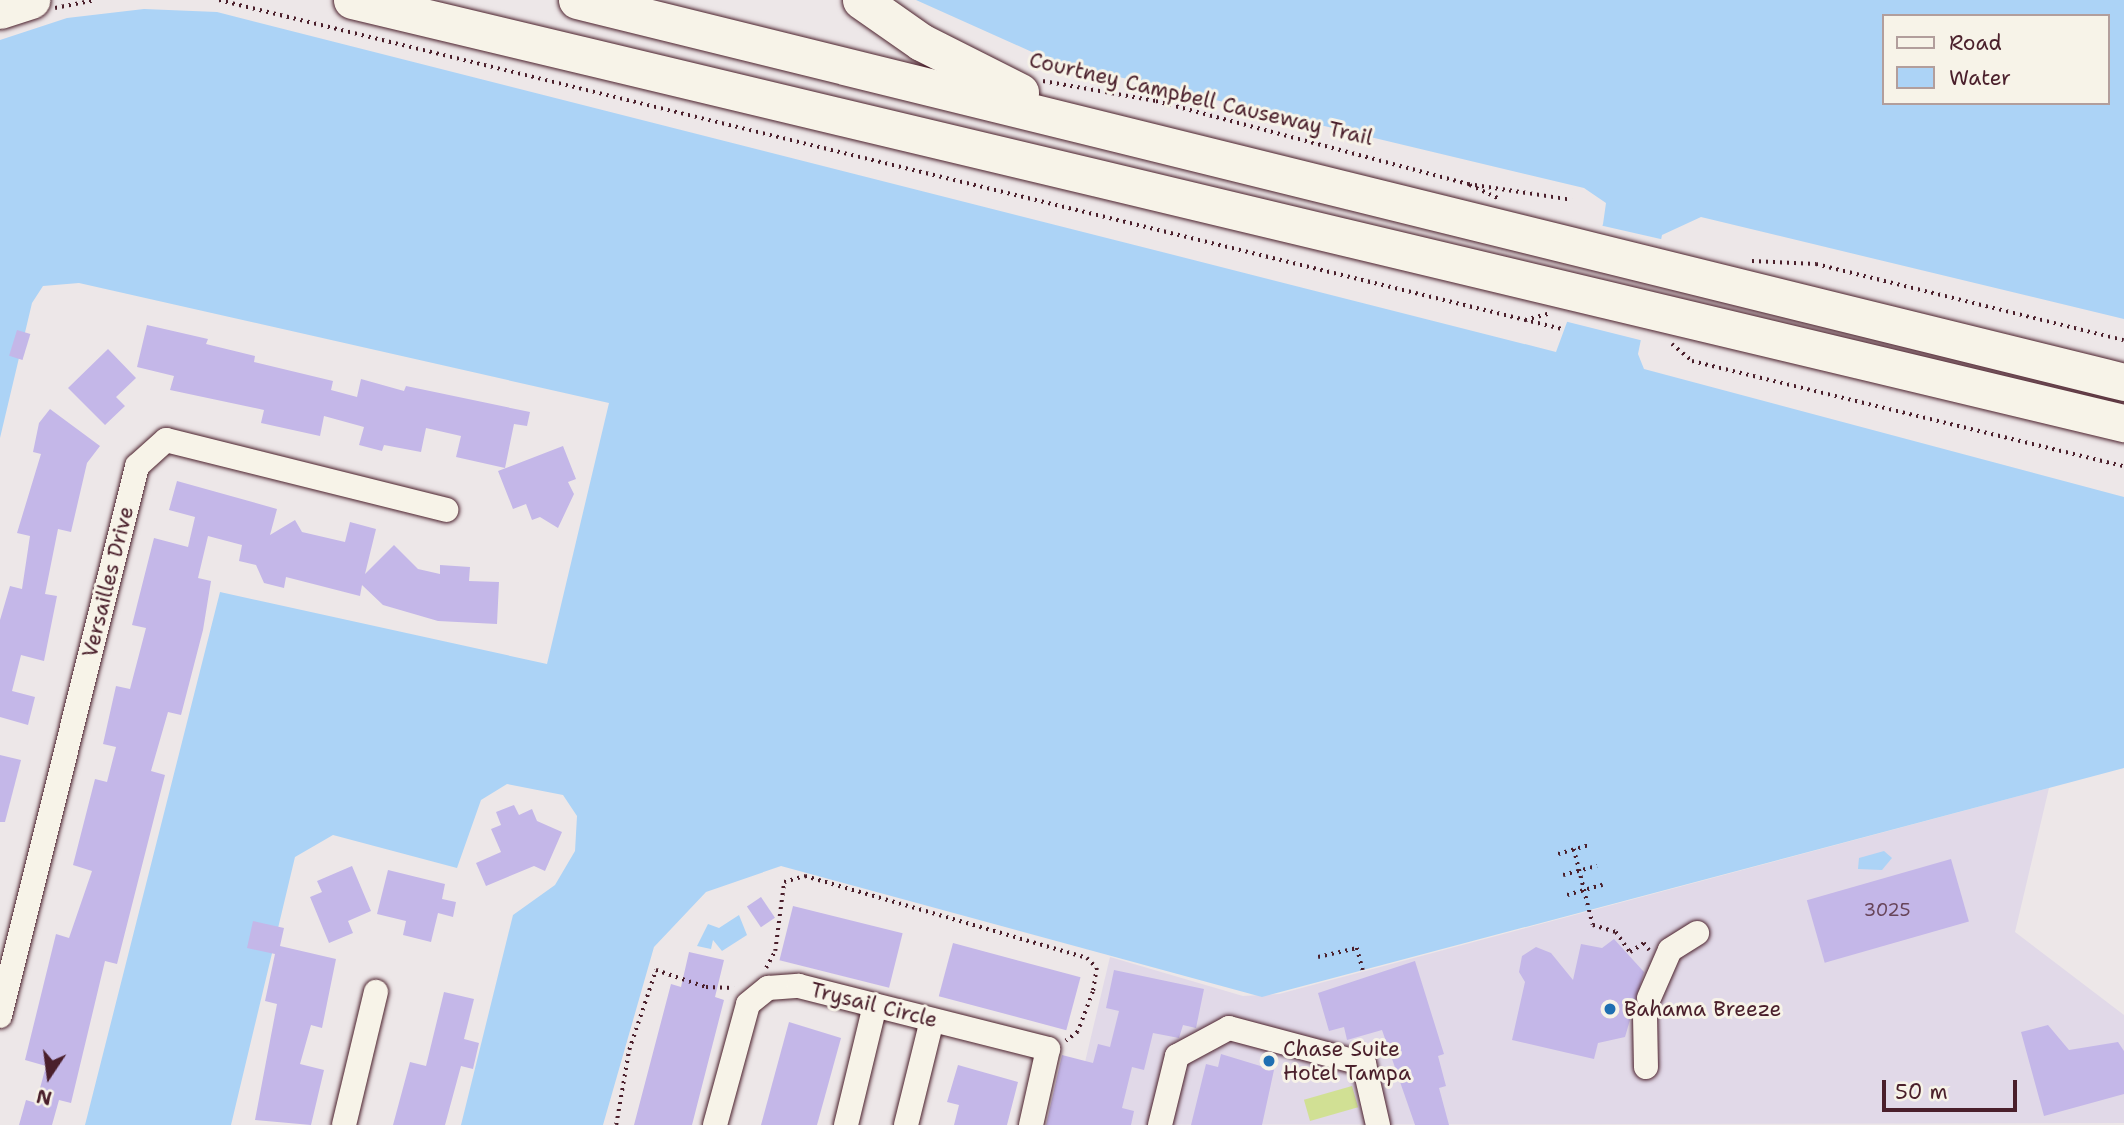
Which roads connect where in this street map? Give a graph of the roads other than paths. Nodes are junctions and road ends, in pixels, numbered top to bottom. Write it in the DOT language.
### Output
graph roads {
  1 [pos="30,0"];
  2 [pos="352,0"];
  3 [pos="577,0"];
  4 [pos="862,0"];
  5 [pos="0,10"];
  6 [pos="1074,120"];
  7 [pos="2124,382"];
  8 [pos="2124,424"];
  9 [pos="446,510"];
  10 [pos="1697,933"];
  11 [pos="376,992"];
  12 [pos="875,1005"];
  13 [pos="0,1016"];
  14 [pos="932,1020"];
  15 [pos="1646,1067"];
  16 [pos="344,1125"];
  17 [pos="715,1125"];
  18 [pos="846,1125"];
  19 [pos="906,1125"];
  20 [pos="1031,1125"];
  21 [pos="1160,1125"];
  22 [pos="1378,1125"];
  1 -- 5 [label="highway"];
  2 -- 8 [label="highway"];
  3 -- 6 [label="highway"];
  4 -- 6 [label="highway"];
  6 -- 7 [label="highway"];
  9 -- 13 [label="street, Versailles Drive"];
  10 -- 15 [label="street"];
  11 -- 16 [label="street"];
  12 -- 14 [label="street, Trysail Circle"];
  12 -- 17 [label="street, Trysail Circle"];
  12 -- 18 [label="street"];
  14 -- 19 [label="street"];
  14 -- 20 [label="street, Trysail Circle"];
  21 -- 22 [label="street"];
}
